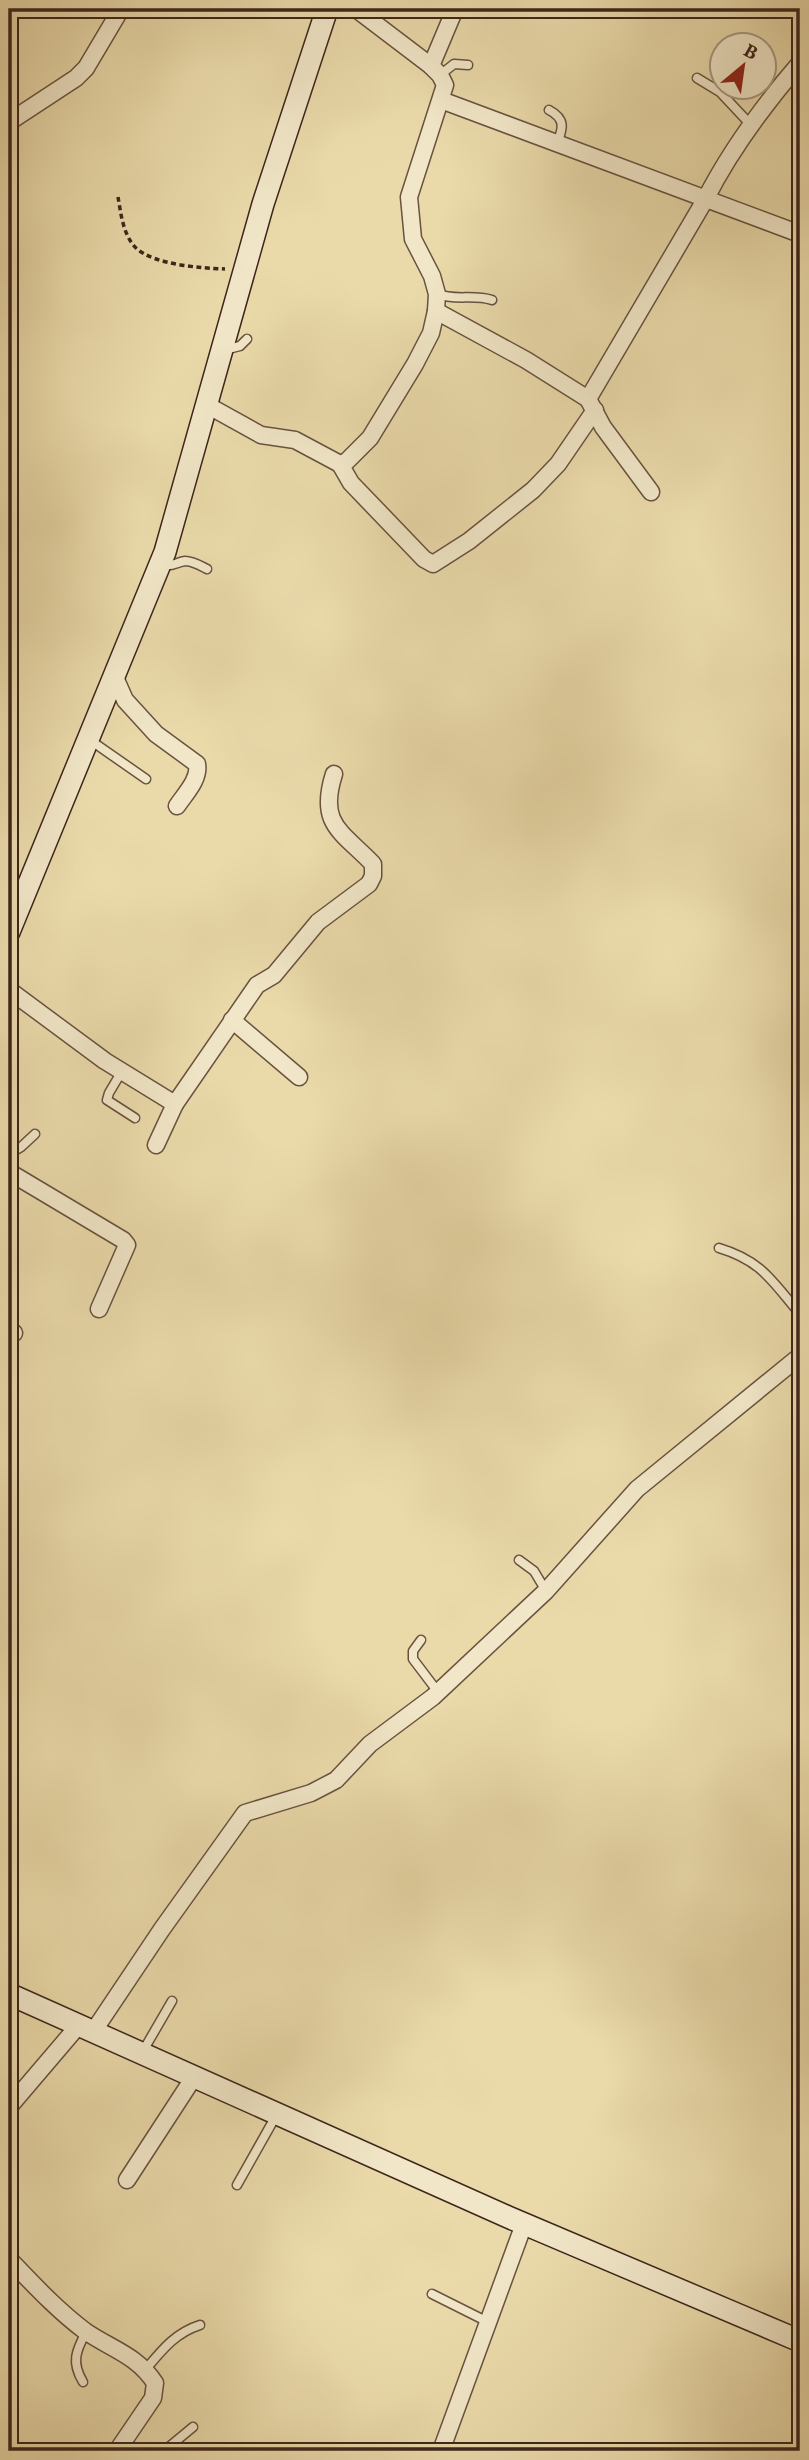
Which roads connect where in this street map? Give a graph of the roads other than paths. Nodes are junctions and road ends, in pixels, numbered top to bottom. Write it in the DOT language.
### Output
graph roads {
  1 [pos="121,9"];
  2 [pos="327,9"];
  3 [pos="356,9"];
  4 [pos="455,9"];
  5 [pos="800,63"];
  6 [pos="468,65"];
  7 [pos="435,70"];
  8 [pos="697,78"];
  9 [pos="441,100"];
  10 [pos="549,110"];
  11 [pos="9,122"];
  12 [pos="750,124"];
  13 [pos="557,144"];
  14 [pos="705,200"];
  15 [pos="800,234"];
  16 [pos="437,294"];
  17 [pos="492,300"];
  18 [pos="436,311"];
  19 [pos="208,405"];
  20 [pos="592,405"];
  21 [pos="340,464"];
  22 [pos="651,492"];
  23 [pos="160,564"];
  24 [pos="208,569"];
  25 [pos="114,675"];
  26 [pos="87,738"];
  27 [pos="334,774"];
  28 [pos="146,779"];
  29 [pos="177,806"];
  30 [pos="9,932"];
  31 [pos="9,990"];
  32 [pos="232,1020"];
  33 [pos="122,1072"];
  34 [pos="299,1077"];
  35 [pos="176,1104"];
  36 [pos="135,1118"];
  37 [pos="35,1134"];
  38 [pos="156,1145"];
  39 [pos="9,1154"];
  40 [pos="9,1172"];
  41 [pos="719,1248"];
  42 [pos="99,1309"];
  43 [pos="800,1314"];
  44 [pos="800,1356"];
  45 [pos="519,1560"];
  46 [pos="547,1591"];
  47 [pos="421,1640"];
  48 [pos="438,1692"];
  49 [pos="9,1994"];
  50 [pos="172,2001"];
  51 [pos="86,2029"];
  52 [pos="141,2054"];
  53 [pos="194,2077"];
  54 [pos="9,2107"];
  55 [pos="277,2114"];
  56 [pos="127,2180"];
  57 [pos="237,2185"];
  58 [pos="524,2224"];
  59 [pos="9,2259"];
  60 [pos="432,2294"];
  61 [pos="488,2322"];
  62 [pos="200,2325"];
  63 [pos="86,2332"];
  64 [pos="800,2341"];
  65 [pos="146,2369"];
  66 [pos="83,2382"];
  67 [pos="193,2427"];
  68 [pos="120,2450"];
  69 [pos="163,2451"];
  70 [pos="441,2451"];
  1 -- 11 [label="street"];
  2 -- 19 [label="street"];
  3 -- 7 [label="street"];
  4 -- 7 [label="street"];
  5 -- 12 [label="street"];
  6 -- 7 [label="lane"];
  7 -- 9 [label="street"];
  8 -- 12 [label="lane"];
  9 -- 13 [label="street"];
  9 -- 16 [label="street"];
  10 -- 13 [label="lane"];
  12 -- 14 [label="street"];
  13 -- 14 [label="street"];
  14 -- 15 [label="street"];
  14 -- 20 [label="street"];
  16 -- 17 [label="lane"];
  16 -- 18 [label="street"];
  18 -- 20 [label="street"];
  18 -- 21 [label="street"];
  19 -- 21 [label="street"];
  19 -- 23 [label="street"];
  20 -- 21 [label="street"];
  20 -- 22 [label="street"];
  23 -- 24 [label="lane"];
  23 -- 25 [label="street"];
  25 -- 26 [label="street"];
  25 -- 29 [label="street"];
  26 -- 28 [label="lane"];
  26 -- 30 [label="street"];
  27 -- 32 [label="street"];
  31 -- 33 [label="street"];
  32 -- 34 [label="street"];
  32 -- 35 [label="street"];
  33 -- 35 [label="street"];
  33 -- 36 [label="lane"];
  35 -- 38 [label="street"];
  37 -- 39 [label="lane"];
  40 -- 42 [label="street"];
  41 -- 43 [label="lane"];
  44 -- 46 [label="street"];
  45 -- 46 [label="lane"];
  46 -- 48 [label="street"];
  47 -- 48 [label="lane"];
  48 -- 51 [label="street"];
  49 -- 51 [label="street"];
  50 -- 52 [label="lane"];
  51 -- 52 [label="street"];
  51 -- 54 [label="street"];
  52 -- 53 [label="street"];
  53 -- 55 [label="street"];
  53 -- 56 [label="street"];
  55 -- 57 [label="lane"];
  55 -- 58 [label="street"];
  58 -- 61 [label="street"];
  58 -- 64 [label="street"];
  59 -- 63 [label="street"];
  60 -- 61 [label="lane"];
  61 -- 70 [label="street"];
  62 -- 65 [label="lane"];
  63 -- 65 [label="street"];
  63 -- 66 [label="lane"];
  65 -- 68 [label="street"];
  67 -- 69 [label="lane"];
}
